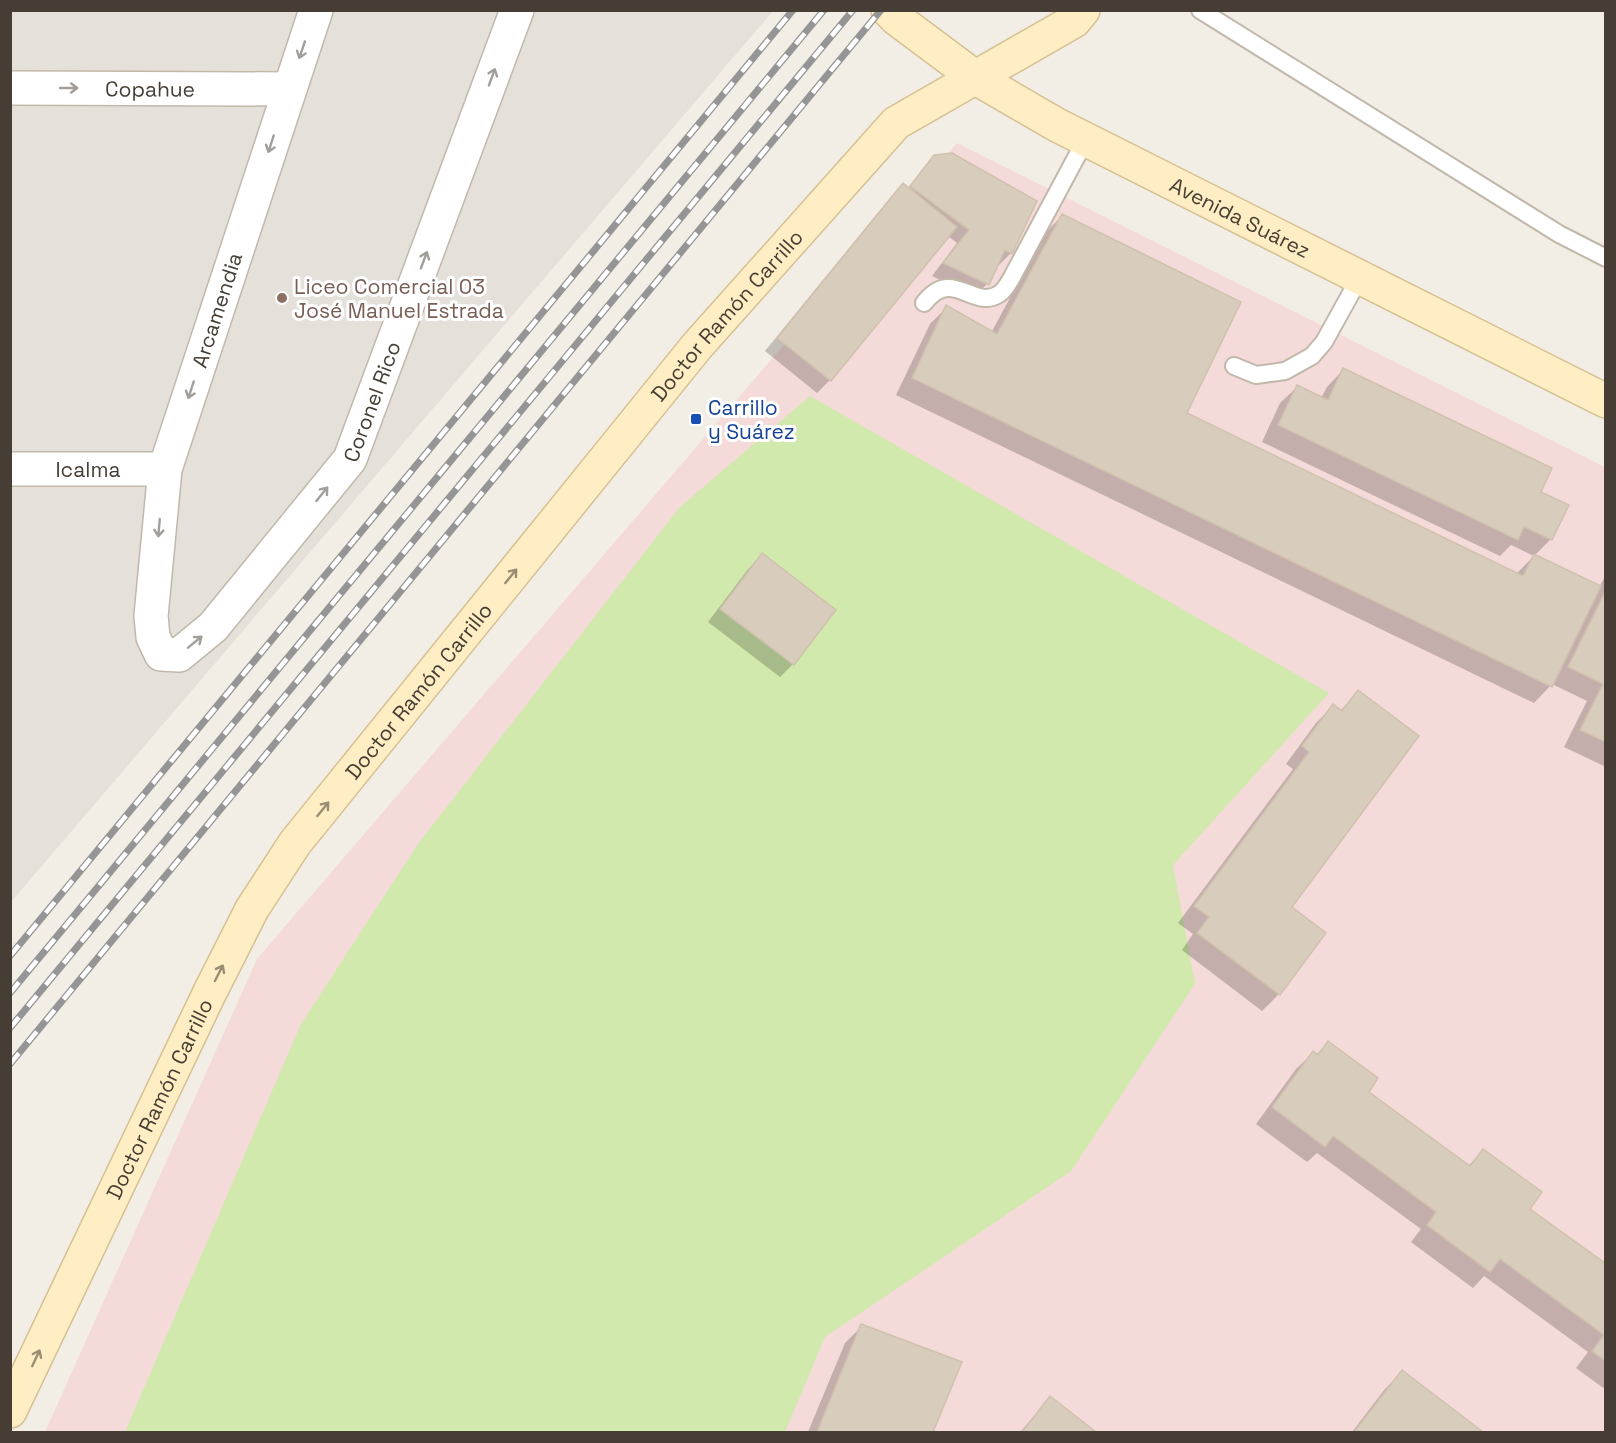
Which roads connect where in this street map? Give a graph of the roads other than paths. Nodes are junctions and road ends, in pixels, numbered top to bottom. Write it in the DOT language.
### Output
graph roads {
  1 [pos="316,10"];
  2 [pos="517,10"];
  3 [pos="888,10"];
  4 [pos="1083,10"];
  5 [pos="1200,10"];
  6 [pos="976,78"];
  7 [pos="10,88"];
  8 [pos="289,89"];
  9 [pos="1086,140"];
  10 [pos="1605,258"];
  11 [pos="1360,277"];
  12 [pos="924,303"];
  13 [pos="1234,366"];
  14 [pos="1605,401"];
  15 [pos="165,469"];
  16 [pos="10,470"];
  17 [pos="151,616"];
  18 [pos="10,1411"];
  1 -- 8 [label="street, Arcamendia, one-way"];
  17 -- 2 [label="street, Coronel Rico, one-way"];
  3 -- 6 [label="main road, Avenida Suárez"];
  4 -- 6 [label="main road, Doctor Ramón Carrillo"];
  5 -- 10 [label="lane"];
  6 -- 9 [label="main road, Avenida Suárez"];
  18 -- 6 [label="main road, Doctor Ramón Carrillo, one-way"];
  7 -- 8 [label="street, Copahue, one-way"];
  8 -- 15 [label="street, Arcamendia, one-way"];
  9 -- 11 [label="main road, Avenida Suárez"];
  9 -- 12 [label="lane"];
  11 -- 13 [label="lane"];
  11 -- 14 [label="main road, Avenida Suárez"];
  15 -- 16 [label="street, Icalma"];
  15 -- 17 [label="street, Arcamendia, one-way"];
}
